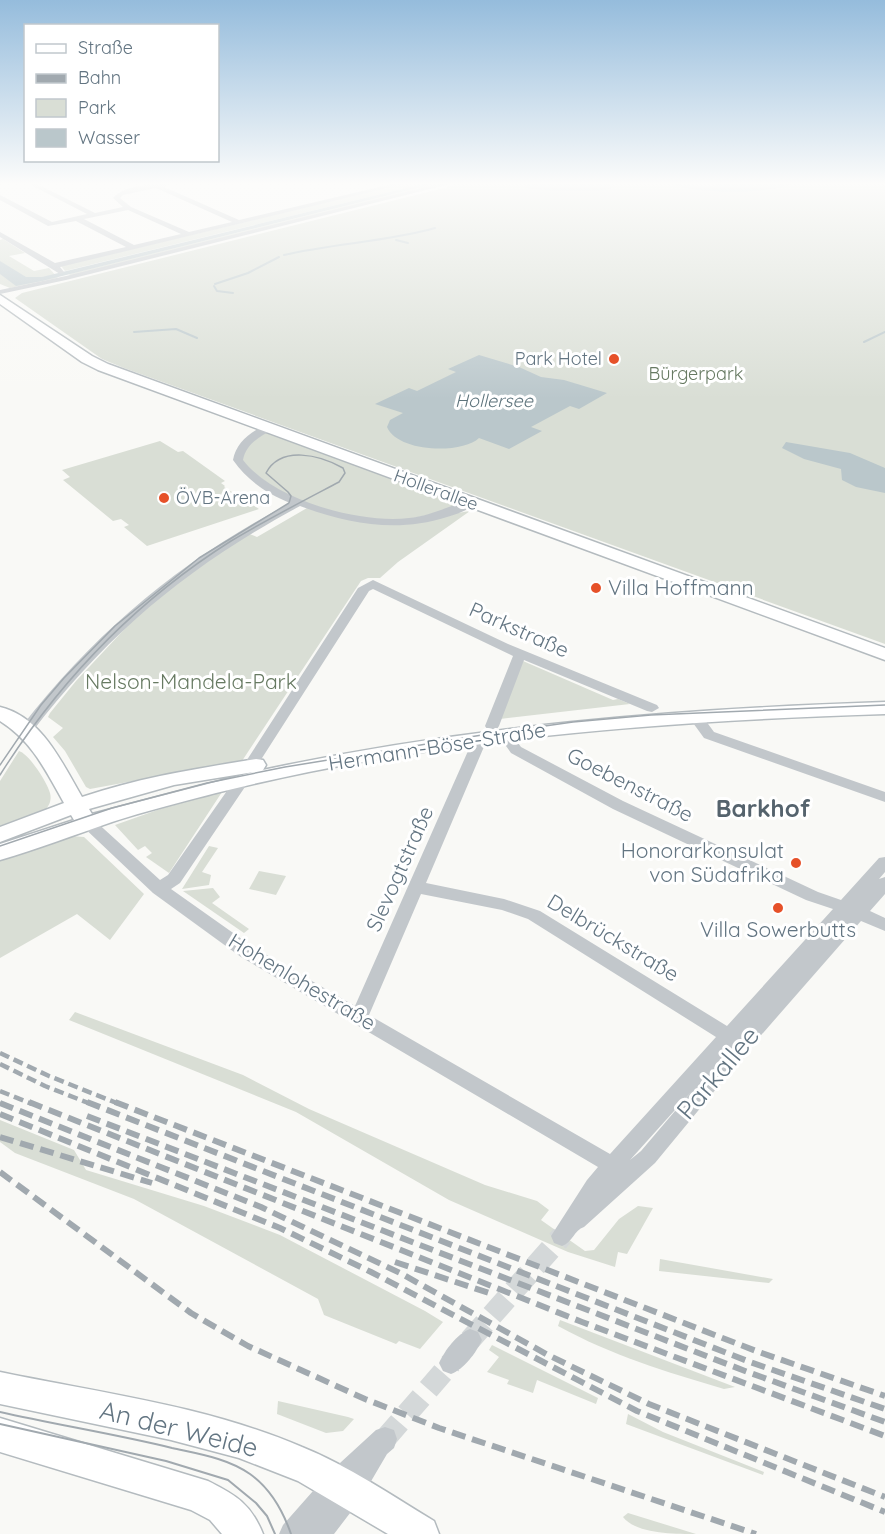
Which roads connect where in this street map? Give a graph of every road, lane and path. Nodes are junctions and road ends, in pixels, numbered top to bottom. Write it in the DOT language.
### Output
graph roads {
  1 [pos="36,256"];
  2 [pos="100,256"];
  3 [pos="153,256"];
  4 [pos="55,267"];
  5 [pos="65,277"];
  6 [pos="0,292"];
  7 [pos="0,299"];
  8 [pos="270,427"];
  9 [pos="298,503"];
  10 [pos="471,503"];
  11 [pos="520,654"];
  12 [pos="885,654"];
  13 [pos="885,699"];
  14 [pos="652,708"];
  15 [pos="885,708"];
  16 [pos="0,713"];
  17 [pos="695,716"];
  18 [pos="27,729"];
  19 [pos="492,733"];
  20 [pos="245,774"];
  21 [pos="885,797"];
  22 [pos="82,814"];
  23 [pos="0,835"];
  24 [pos="0,852"];
  25 [pos="885,862"];
  26 [pos="885,883"];
  27 [pos="417,887"];
  28 [pos="159,889"];
  29 [pos="850,910"];
  30 [pos="885,925"];
  31 [pos="359,1017"];
  32 [pos="735,1040"];
  33 [pos="621,1171"];
  34 [pos="565,1231"];
  35 [pos="470,1340"];
  36 [pos="451,1363"];
  37 [pos="0,1388"];
  38 [pos="0,1435"];
  39 [pos="344,1487"];
  40 [pos="245,1534"];
  41 [pos="292,1534"];
  42 [pos="318,1534"];
  43 [pos="420,1534"];
  1 -- 4 [label="street"];
  2 -- 4 [label="street"];
  3 -- 5 [label="street"];
  4 -- 5 [label="street"];
  5 -- 6 [label="street"];
  7 -- 8 [label="main road, Hollerallee"];
  8 -- 9 [label="street"];
  8 -- 10 [label="main road, Hollerallee"];
  9 -- 10 [label="street"];
  9 -- 18 [label="street"];
  10 -- 12 [label="main road, Hollerallee"];
  11 -- 14 [label="street, Parkstraße"];
  11 -- 19 [label="street, Slevogtstraße"];
  11 -- 20 [label="street, Parkstraße"];
  13 -- 14 [label="main road, Hermann-Böse-Straße"];
  14 -- 19 [label="main road, Hermann-Böse-Straße"];
  15 -- 17 [label="main road, Hermann-Böse-Straße"];
  16 -- 18 [label="main road"];
  17 -- 19 [label="main road, Hermann-Böse-Straße"];
  17 -- 21 [label="street"];
  18 -- 22 [label="main road, Hohenlohestraße"];
  19 -- 20 [label="main road, Hermann-Böse-Straße"];
  19 -- 27 [label="street, Slevogtstraße"];
  19 -- 29 [label="street, Goebenstraße"];
  20 -- 22 [label="main road, Hermann-Böse-Straße"];
  20 -- 28 [label="street"];
  22 -- 23 [label="main road, Hermann-Böse-Straße"];
  22 -- 24 [label="main road, Hermann-Böse-Straße"];
  22 -- 28 [label="street, Hohenlohestraße"];
  25 -- 29 [label="street, Parkallee"];
  26 -- 29 [label="street, Parkallee"];
  27 -- 31 [label="street, Slevogtstraße"];
  27 -- 32 [label="street, Delbrückstraße"];
  28 -- 31 [label="street, Hohenlohestraße"];
  29 -- 30 [label="street, Goebenstraße"];
  29 -- 32 [label="street, Parkallee"];
  31 -- 33 [label="street, Hohenlohestraße"];
  32 -- 33 [label="street, Parkallee"];
  33 -- 34 [label="street, Parkallee"];
  35 -- 36 [label="street"];
  37 -- 39 [label="main road, An der Weide"];
  38 -- 40 [label="main road"];
  39 -- 41 [label="street"];
  39 -- 42 [label="street"];
  39 -- 43 [label="main road, An der Weide"];
}
